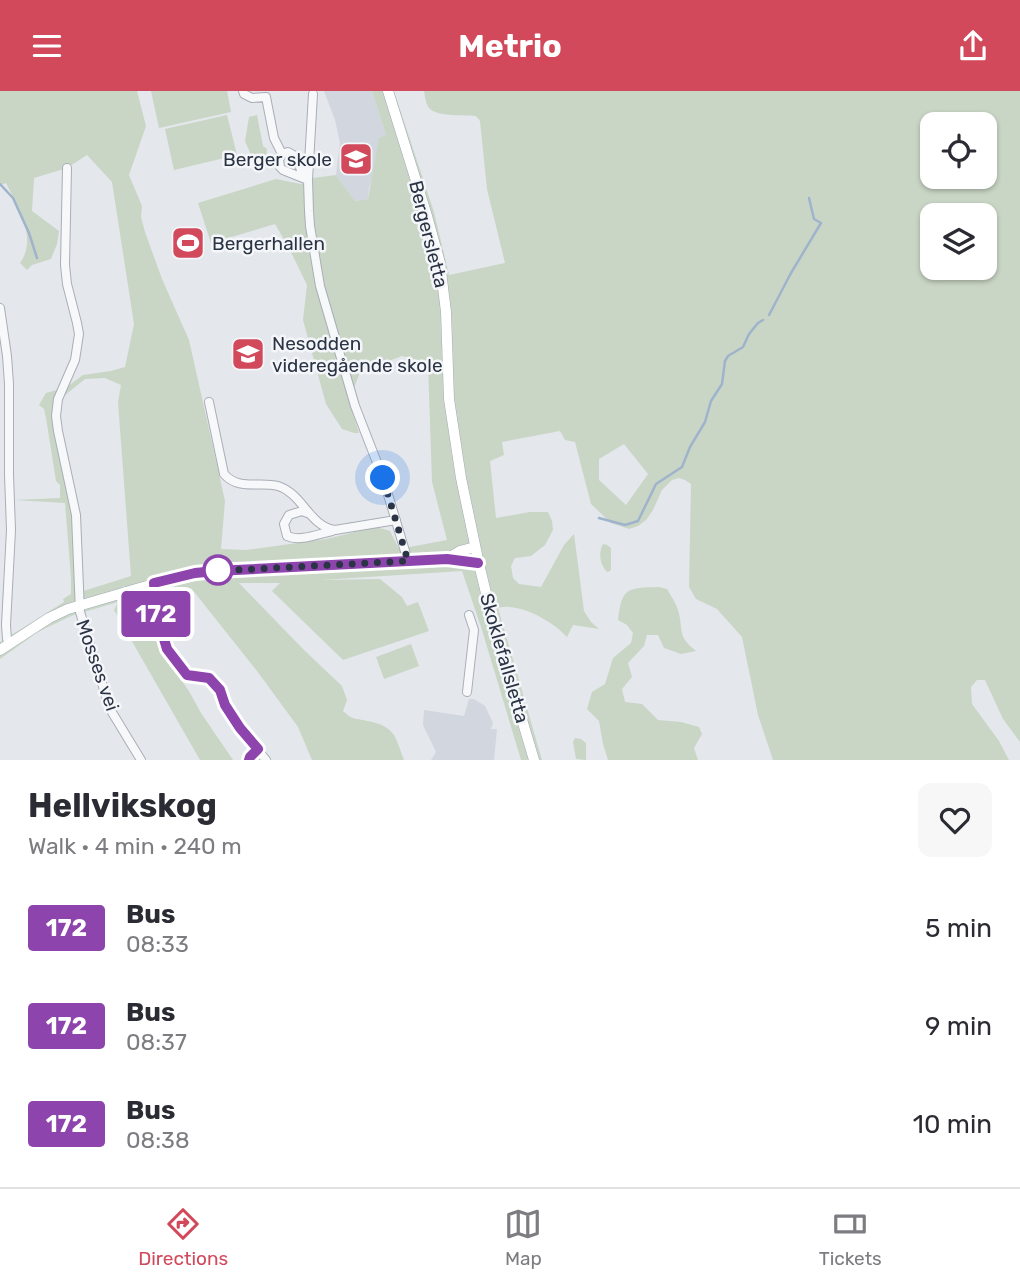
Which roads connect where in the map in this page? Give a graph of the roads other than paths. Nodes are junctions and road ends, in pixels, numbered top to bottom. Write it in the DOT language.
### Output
graph roads {
  1 [pos="243,91"];
  2 [pos="388,91"];
  3 [pos="313,94"];
  4 [pos="282,154"];
  5 [pos="67,168"];
  6 [pos="306,179"];
  7 [pos="0,308"];
  8 [pos="209,402"];
  9 [pos="310,514"];
  10 [pos="396,520"];
  11 [pos="334,530"];
  12 [pos="477,555"];
  13 [pos="447,559"];
  14 [pos="408,561"];
  15 [pos="154,583"];
  16 [pos="142,587"];
  17 [pos="80,605"];
  18 [pos="156,612"];
  19 [pos="469,615"];
  20 [pos="10,643"];
  21 [pos="0,650"];
  22 [pos="467,692"];
  23 [pos="258,749"];
  24 [pos="141,760"];
  25 [pos="249,760"];
  26 [pos="267,760"];
  27 [pos="534,760"];
  1 -- 4 [label="street"];
  2 -- 12 [label="main road, Bergersletta"];
  3 -- 6 [label="street"];
  4 -- 6 [label="street"];
  4 -- 6 [label="street"];
  5 -- 17 [label="street, Mosses vei"];
  6 -- 10 [label="street"];
  7 -- 20 [label="street"];
  8 -- 9 [label="street"];
  9 -- 11 [label="street"];
  9 -- 11 [label="street"];
  10 -- 11 [label="street"];
  10 -- 14 [label="street"];
  12 -- 13 [label="main road"];
  12 -- 13 [label="main road"];
  12 -- 27 [label="main road, Skoklefallsletta"];
  13 -- 14 [label="main road"];
  14 -- 15 [label="main road"];
  15 -- 16 [label="main road"];
  15 -- 18 [label="street"];
  16 -- 17 [label="main road"];
  16 -- 18 [label="street"];
  17 -- 20 [label="main road"];
  17 -- 24 [label="street, Mosses vei"];
  18 -- 23 [label="street"];
  19 -- 22 [label="street"];
  20 -- 21 [label="main road"];
  23 -- 25 [label="street"];
  23 -- 26 [label="street"];
}
